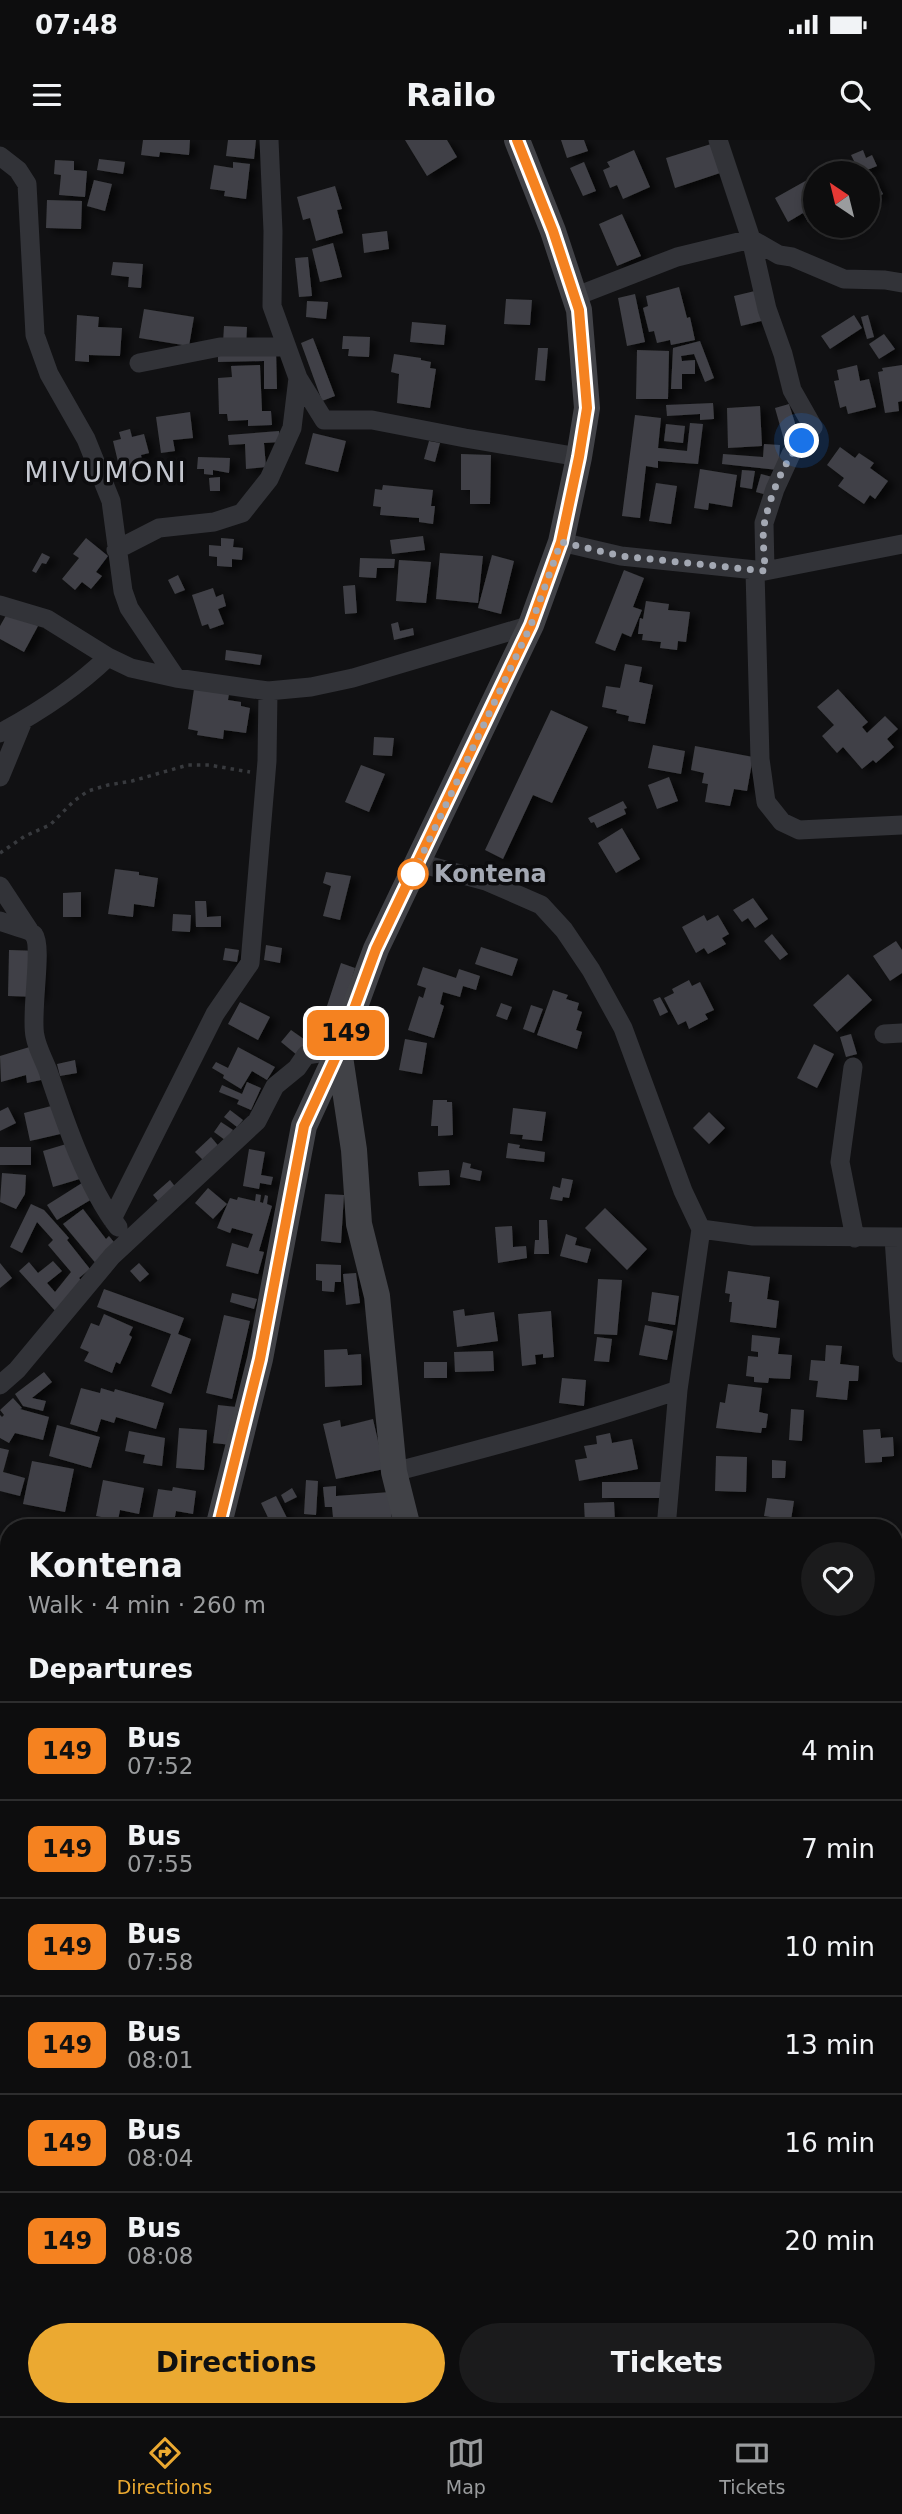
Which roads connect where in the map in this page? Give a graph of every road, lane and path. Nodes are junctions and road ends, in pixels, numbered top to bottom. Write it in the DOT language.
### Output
graph roads {
  1 [pos="269,140"];
  2 [pos="517,140"];
  3 [pos="718,140"];
  4 [pos="0,156"];
  5 [pos="751,239"];
  6 [pos="902,283"];
  7 [pos="574,296"];
  8 [pos="286,347"];
  9 [pos="139,363"];
  10 [pos="298,378"];
  11 [pos="579,457"];
  12 [pos="561,542"];
  13 [pos="902,544"];
  14 [pos="116,550"];
  15 [pos="760,571"];
  16 [pos="0,605"];
  17 [pos="531,625"];
  18 [pos="108,657"];
  19 [pos="176,678"];
  20 [pos="268,691"];
  21 [pos="23,721"];
  22 [pos="0,733"];
  23 [pos="266,775"];
  24 [pos="0,777"];
  25 [pos="902,825"];
  26 [pos="0,853"];
  27 [pos="419,863"];
  28 [pos="0,886"];
  29 [pos="0,921"];
  30 [pos="29,930"];
  31 [pos="339,1050"];
  32 [pos="853,1067"];
  33 [pos="112,1219"];
  34 [pos="701,1228"];
  35 [pos="898,1237"];
  36 [pos="855,1238"];
  37 [pos="129,1241"];
  38 [pos="902,1353"];
  39 [pos="0,1385"];
  40 [pos="678,1390"];
  41 [pos="394,1472"];
  42 [pos="220,1519"];
  43 [pos="406,1519"];
  44 [pos="667,1519"];
  1 -- 8 [label="street"];
  2 -- 7 [label="main road"];
  3 -- 5 [label="street"];
  4 -- 14 [label="street"];
  5 -- 6 [label="street"];
  5 -- 7 [label="street"];
  5 -- 15 [label="street"];
  7 -- 11 [label="main road"];
  8 -- 9 [label="street"];
  8 -- 10 [label="street"];
  10 -- 11 [label="street"];
  10 -- 14 [label="street"];
  11 -- 12 [label="main road"];
  12 -- 15 [label="street"];
  12 -- 17 [label="main road"];
  13 -- 15 [label="street"];
  14 -- 19 [label="street"];
  15 -- 25 [label="street"];
  16 -- 18 [label="street"];
  17 -- 20 [label="street"];
  17 -- 27 [label="main road"];
  18 -- 19 [label="street"];
  18 -- 21 [label="street"];
  19 -- 20 [label="street"];
  20 -- 23 [label="street"];
  21 -- 22 [label="street"];
  21 -- 24 [label="street"];
  23 -- 26 [label="path"];
  23 -- 33 [label="street"];
  27 -- 31 [label="main road"];
  27 -- 34 [label="street"];
  28 -- 30 [label="street"];
  29 -- 30 [label="street"];
  30 -- 33 [label="street"];
  31 -- 37 [label="street"];
  31 -- 41 [label="main road"];
  31 -- 42 [label="main road"];
  32 -- 36 [label="street"];
  33 -- 37 [label="street"];
  34 -- 36 [label="street"];
  34 -- 40 [label="street"];
  35 -- 36 [label="street"];
  35 -- 38 [label="street"];
  37 -- 39 [label="street"];
  40 -- 41 [label="street"];
  40 -- 44 [label="street"];
  41 -- 43 [label="main road"];
}
